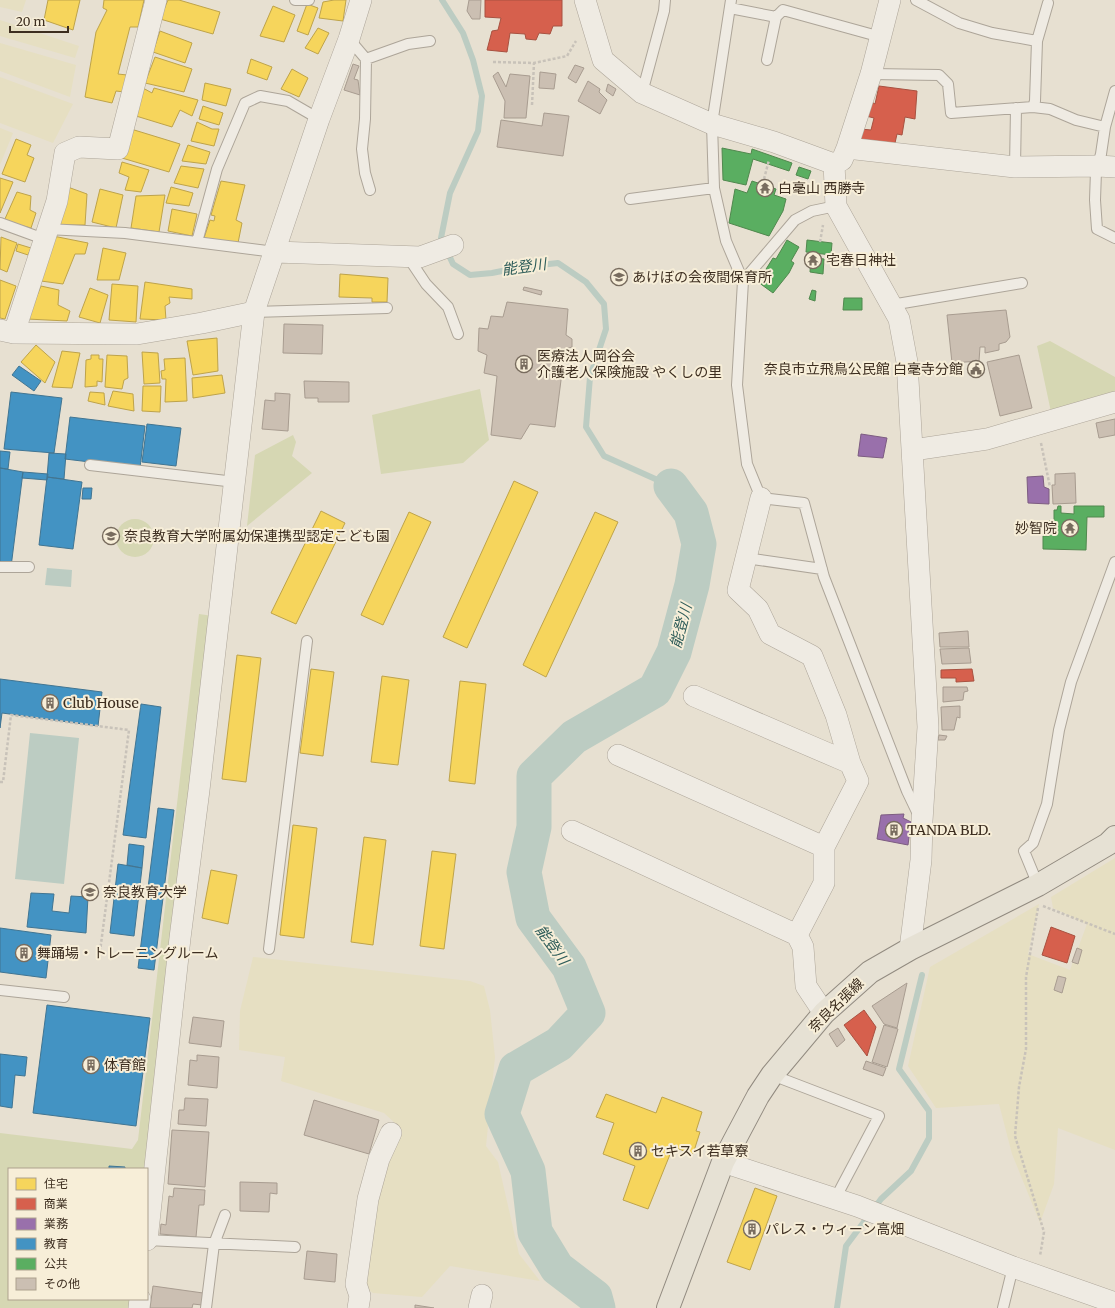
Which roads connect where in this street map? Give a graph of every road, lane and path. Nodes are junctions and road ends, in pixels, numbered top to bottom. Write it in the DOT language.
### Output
graph roads {
  1 [pos="156,0"];
  2 [pos="295,0"];
  3 [pos="309,0"];
  4 [pos="361,0"];
  5 [pos="586,0"];
  6 [pos="665,0"];
  7 [pos="890,0"];
  8 [pos="916,0"];
  9 [pos="1048,3"];
  10 [pos="730,4"];
  11 [pos="781,9"];
  12 [pos="578,37"];
  13 [pos="881,37"];
  14 [pos="349,39"];
  15 [pos="430,41"];
  16 [pos="1037,41"];
  17 [pos="366,58"];
  18 [pos="767,60"];
  19 [pos="493,62"];
  20 [pos="534,63"];
  21 [pos="871,74"];
  22 [pos="1115,91"];
  23 [pos="642,93"];
  24 [pos="532,105"];
  25 [pos="1033,106"];
  26 [pos="1016,108"];
  27 [pos="319,119"];
  28 [pos="712,124"];
  29 [pos="1104,127"];
  30 [pos="847,148"];
  31 [pos="834,164"];
  32 [pos="1106,166"];
  33 [pos="1015,167"];
  34 [pos="714,188"];
  35 [pos="370,190"];
  36 [pos="630,199"];
  37 [pos="836,206"];
  38 [pos="0,223"];
  39 [pos="822,226"];
  40 [pos="45,234"];
  41 [pos="1115,238"];
  42 [pos="197,242"];
  43 [pos="820,242"];
  44 [pos="452,245"];
  45 [pos="275,252"];
  46 [pos="414,256"];
  47 [pos="743,281"];
  48 [pos="1022,283"];
  49 [pos="891,306"];
  50 [pos="387,308"];
  51 [pos="254,312"];
  52 [pos="7,332"];
  53 [pos="458,334"];
  54 [pos="1115,402"];
  55 [pos="1038,425"];
  56 [pos="913,450"];
  57 [pos="90,465"];
  58 [pos="235,482"];
  59 [pos="1050,487"];
  60 [pos="761,498"];
  61 [pos="746,558"];
  62 [pos="1115,562"];
  63 [pos="0,567"];
  64 [pos="29,567"];
  65 [pos="822,569"];
  66 [pos="307,641"];
  67 [pos="694,696"];
  68 [pos="618,755"];
  69 [pos="850,763"];
  70 [pos="0,782"];
  71 [pos="922,821"];
  72 [pos="572,831"];
  73 [pos="1115,837"];
  74 [pos="824,846"];
  75 [pos="1038,894"];
  76 [pos="1115,934"];
  77 [pos="797,935"];
  78 [pos="269,949"];
  79 [pos="910,949"];
  80 [pos="99,959"];
  81 [pos="0,990"];
  82 [pos="64,997"];
  83 [pos="824,1012"];
  84 [pos="772,1075"];
  85 [pos="391,1133"];
  86 [pos="724,1162"];
  87 [pos="835,1199"];
  88 [pos="225,1215"];
  89 [pos="148,1231"];
  90 [pos="148,1240"];
  91 [pos="214,1244"];
  92 [pos="295,1247"];
  93 [pos="1013,1267"];
  94 [pos="1037,1275"];
  95 [pos="1115,1303"];
  96 [pos="206,1308"];
  97 [pos="358,1308"];
  98 [pos="668,1308"];
  99 [pos="1003,1308"];
  1 -- 40 [label="street"];
  2 -- 3 [label="lane"];
  4 -- 14 [label="street"];
  5 -- 23 [label="street"];
  6 -- 23 [label="lane"];
  7 -- 13 [label="street"];
  8 -- 16 [label="lane"];
  9 -- 16 [label="lane"];
  10 -- 11 [label="lane"];
  10 -- 28 [label="lane"];
  11 -- 13 [label="lane"];
  11 -- 18 [label="lane"];
  12 -- 20 [label="path"];
  13 -- 21 [label="street"];
  14 -- 17 [label="lane"];
  14 -- 27 [label="street"];
  15 -- 17 [label="lane"];
  16 -- 25 [label="lane"];
  17 -- 35 [label="lane"];
  19 -- 20 [label="path"];
  20 -- 24 [label="path"];
  21 -- 26 [label="lane"];
  21 -- 30 [label="street"];
  22 -- 29 [label="lane"];
  23 -- 28 [label="street"];
  25 -- 26 [label="lane"];
  25 -- 29 [label="lane"];
  26 -- 33 [label="lane"];
  27 -- 42 [label="lane"];
  27 -- 45 [label="street"];
  28 -- 31 [label="street"];
  28 -- 34 [label="lane"];
  29 -- 32 [label="lane"];
  30 -- 31 [label="street"];
  30 -- 33 [label="street"];
  31 -- 37 [label="street"];
  32 -- 33 [label="street"];
  32 -- 41 [label="lane"];
  34 -- 36 [label="lane"];
  34 -- 47 [label="lane"];
  37 -- 47 [label="lane"];
  37 -- 49 [label="street"];
  38 -- 40 [label="lane"];
  39 -- 43 [label="path"];
  40 -- 42 [label="lane"];
  40 -- 52 [label="street"];
  42 -- 45 [label="lane"];
  44 -- 46 [label="street"];
  45 -- 46 [label="street"];
  45 -- 51 [label="street"];
  46 -- 53 [label="lane"];
  47 -- 60 [label="lane"];
  48 -- 49 [label="lane"];
  49 -- 56 [label="street"];
  50 -- 51 [label="lane"];
  51 -- 52 [label="street"];
  51 -- 58 [label="street"];
  54 -- 55 [label="street"];
  55 -- 56 [label="street"];
  55 -- 59 [label="path"];
  56 -- 71 [label="street"];
  57 -- 58 [label="lane"];
  58 -- 89 [label="street"];
  60 -- 61 [label="street"];
  60 -- 65 [label="lane"];
  61 -- 65 [label="lane"];
  61 -- 69 [label="street"];
  62 -- 75 [label="lane"];
  63 -- 64 [label="lane"];
  65 -- 71 [label="lane"];
  66 -- 78 [label="lane"];
  67 -- 69 [label="street"];
  68 -- 74 [label="street"];
  69 -- 74 [label="street"];
  70 -- 80 [label="path"];
  71 -- 79 [label="street"];
  72 -- 77 [label="street"];
  73 -- 75 [label="main road, 奈良名張線"];
  74 -- 77 [label="street"];
  75 -- 76 [label="path"];
  75 -- 79 [label="main road, 奈良名張線"];
  75 -- 94 [label="path"];
  77 -- 83 [label="street"];
  79 -- 83 [label="main road, 奈良名張線"];
  81 -- 82 [label="lane"];
  83 -- 84 [label="main road, 奈良名張線"];
  84 -- 86 [label="main road, 奈良名張線"];
  84 -- 87 [label="lane"];
  85 -- 97 [label="street"];
  86 -- 87 [label="street"];
  86 -- 98 [label="main road, 奈良名張線"];
  87 -- 93 [label="street"];
  88 -- 91 [label="lane"];
  90 -- 91 [label="lane"];
  91 -- 92 [label="lane"];
  91 -- 96 [label="lane"];
  93 -- 94 [label="street"];
  93 -- 99 [label="lane"];
  94 -- 95 [label="street"];
}
